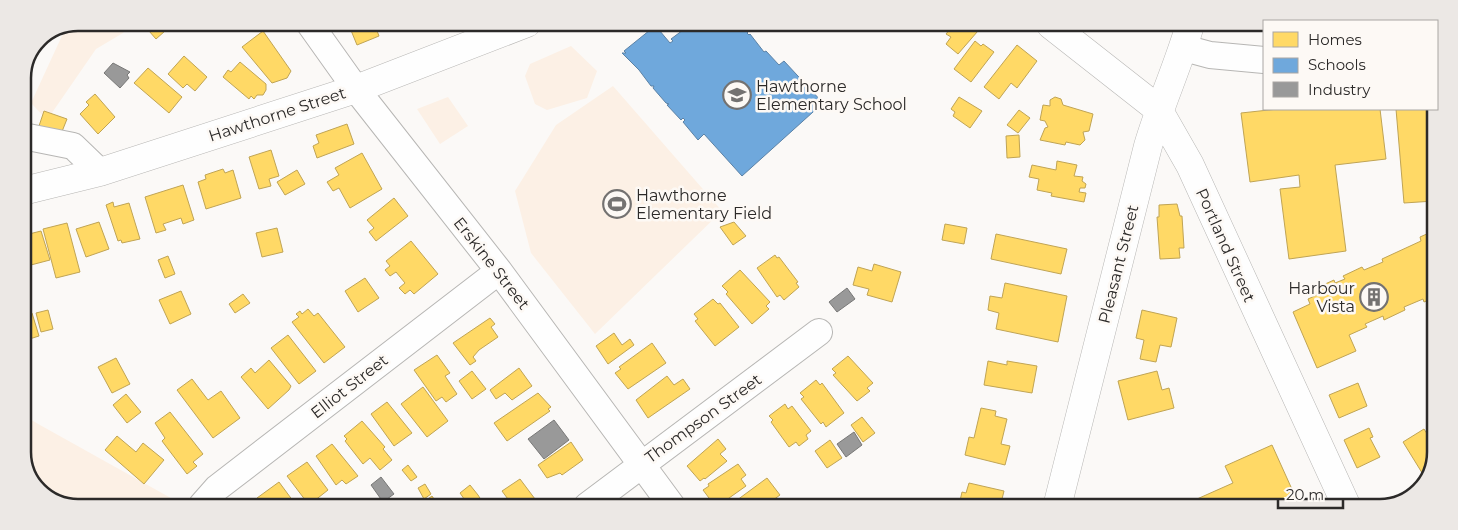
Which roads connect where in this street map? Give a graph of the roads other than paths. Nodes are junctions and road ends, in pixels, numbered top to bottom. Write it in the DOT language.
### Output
graph roads {
  1 [pos="315,31"];
  2 [pos="509,31"];
  3 [pos="1059,31"];
  4 [pos="1187,36"];
  5 [pos="1263,60"];
  6 [pos="356,89"];
  7 [pos="1158,110"];
  8 [pos="31,138"];
  9 [pos="100,172"];
  10 [pos="31,189"];
  11 [pos="499,270"];
  12 [pos="819,332"];
  13 [pos="642,463"];
  14 [pos="207,499"];
  15 [pos="596,499"];
  16 [pos="667,499"];
  17 [pos="1059,499"];
  18 [pos="1343,499"];
  1 -- 6 [label="street, Erskine Street"];
  2 -- 6 [label="main road, Hawthorne Street"];
  3 -- 7 [label="main road, Portland Street"];
  4 -- 5 [label="street"];
  4 -- 7 [label="main road, Pleasant Street"];
  6 -- 9 [label="main road, Hawthorne Street"];
  6 -- 11 [label="street, Erskine Street"];
  7 -- 17 [label="main road, Pleasant Street"];
  7 -- 18 [label="main road, Portland Street"];
  8 -- 9 [label="street"];
  9 -- 10 [label="main road, Hawthorne Street"];
  11 -- 13 [label="street, Erskine Street"];
  11 -- 14 [label="street, Elliot Street"];
  12 -- 13 [label="street, Thompson Street"];
  13 -- 15 [label="street, Thompson Street"];
  13 -- 16 [label="street, Erskine Street"];
}
